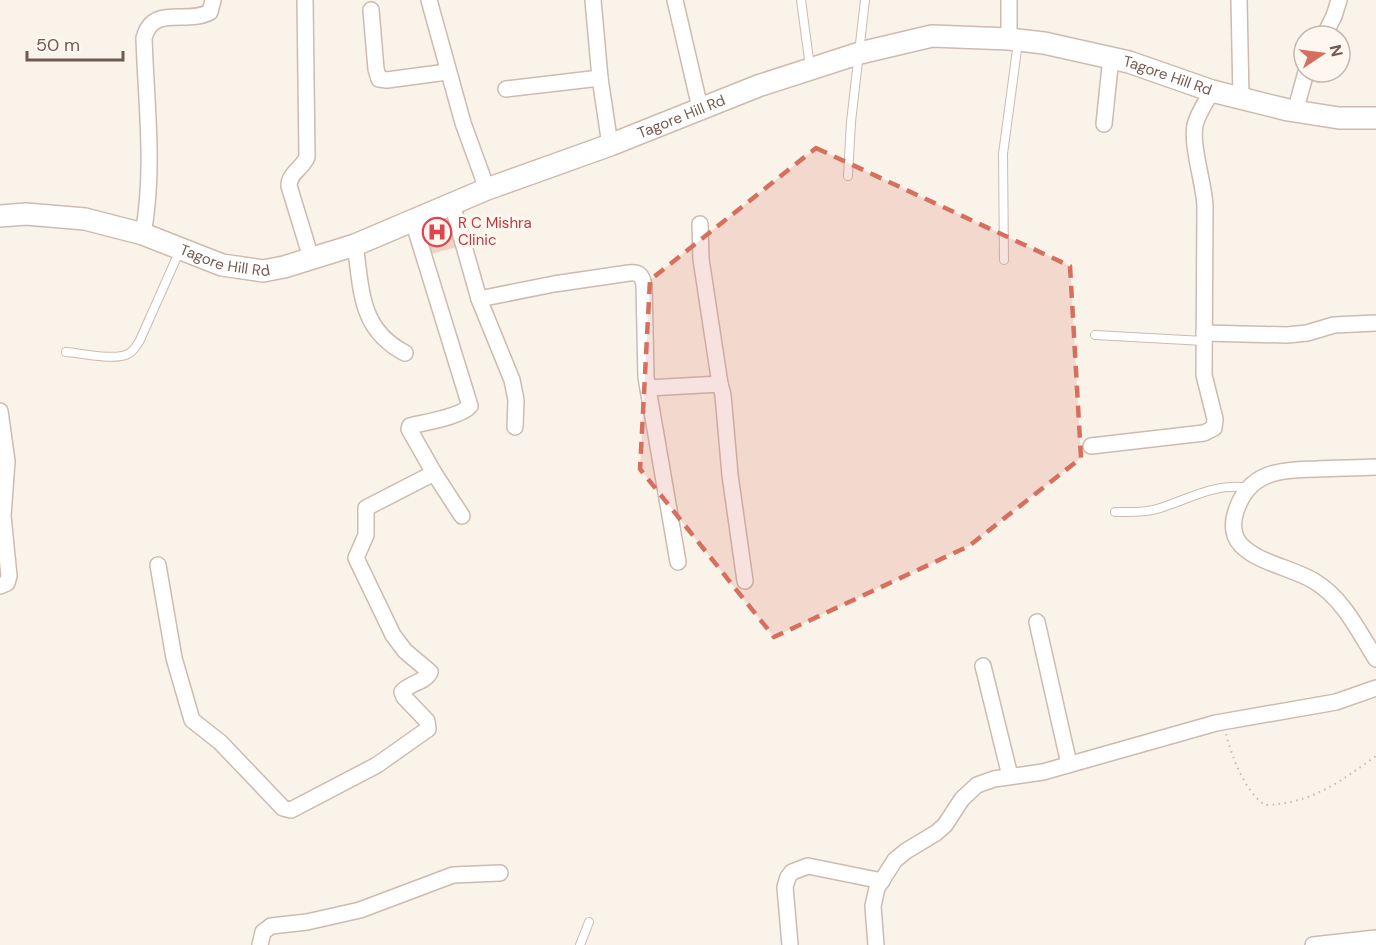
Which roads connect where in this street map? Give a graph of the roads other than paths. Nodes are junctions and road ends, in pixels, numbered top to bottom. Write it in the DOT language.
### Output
graph roads {
  1 [pos="213,0"];
  2 [pos="305,0"];
  3 [pos="429,0"];
  4 [pos="593,0"];
  5 [pos="675,0"];
  6 [pos="801,0"];
  7 [pos="865,0"];
  8 [pos="1009,0"];
  9 [pos="1239,0"];
  10 [pos="1339,0"];
  11 [pos="371,10"];
  12 [pos="1330,24"];
  13 [pos="1013,40"];
  14 [pos="860,53"];
  15 [pos="1112,57"];
  16 [pos="811,68"];
  17 [pos="447,72"];
  18 [pos="600,78"];
  19 [pos="1303,84"];
  20 [pos="506,89"];
  21 [pos="1212,91"];
  22 [pos="1241,98"];
  23 [pos="700,108"];
  24 [pos="1295,112"];
  25 [pos="1376,118"];
  26 [pos="1104,124"];
  27 [pos="610,145"];
  28 [pos="848,176"];
  29 [pos="487,189"];
  30 [pos="452,204"];
  31 [pos="0,216"];
  32 [pos="413,221"];
  33 [pos="700,224"];
  34 [pos="143,234"];
  35 [pos="355,245"];
  36 [pos="180,249"];
  37 [pos="311,258"];
  38 [pos="1004,260"];
  39 [pos="479,299"];
  40 [pos="1376,323"];
  41 [pos="1095,335"];
  42 [pos="1204,337"];
  43 [pos="66,352"];
  44 [pos="405,353"];
  45 [pos="720,384"];
  46 [pos="648,388"];
  47 [pos="0,411"];
  48 [pos="515,427"];
  49 [pos="1091,446"];
  50 [pos="1376,467"];
  51 [pos="434,473"];
  52 [pos="1247,488"];
  53 [pos="2,499"];
  54 [pos="1115,512"];
  55 [pos="462,516"];
  56 [pos="678,562"];
  57 [pos="158,565"];
  58 [pos="745,581"];
  59 [pos="0,586"];
  60 [pos="1037,622"];
  61 [pos="1376,659"];
  62 [pos="982,666"];
  63 [pos="1376,688"];
  64 [pos="1069,764"];
  65 [pos="1010,776"];
  66 [pos="500,873"];
  67 [pos="883,879"];
  68 [pos="589,922"];
  69 [pos="1376,938"];
  70 [pos="260,945"];
  71 [pos="580,945"];
  72 [pos="789,945"];
  73 [pos="876,945"];
  74 [pos="1313,945"];
  1 -- 34 [label="street"];
  2 -- 37 [label="street"];
  3 -- 17 [label="street"];
  4 -- 18 [label="street"];
  5 -- 23 [label="street"];
  6 -- 16 [label="lane"];
  7 -- 14 [label="lane"];
  8 -- 13 [label="street"];
  9 -- 22 [label="street"];
  10 -- 12 [label="street"];
  11 -- 17 [label="street"];
  13 -- 14 [label="main road, Tagore Hill Rd"];
  13 -- 15 [label="main road, Tagore Hill Rd"];
  13 -- 38 [label="lane"];
  14 -- 16 [label="main road, Tagore Hill Rd"];
  14 -- 28 [label="lane"];
  15 -- 21 [label="main road, Tagore Hill Rd"];
  15 -- 26 [label="street"];
  16 -- 23 [label="main road, Tagore Hill Rd"];
  17 -- 29 [label="street"];
  18 -- 20 [label="street"];
  18 -- 27 [label="street"];
  19 -- 24 [label="street"];
  21 -- 22 [label="main road, Tagore Hill Rd"];
  21 -- 42 [label="street"];
  22 -- 24 [label="main road, Tagore Hill Rd"];
  23 -- 27 [label="main road, Tagore Hill Rd"];
  24 -- 25 [label="main road, Tagore Hill Rd"];
  27 -- 29 [label="main road, Tagore Hill Rd"];
  29 -- 30 [label="main road, Tagore Hill Rd"];
  30 -- 32 [label="main road, Tagore Hill Rd"];
  30 -- 39 [label="street"];
  31 -- 34 [label="main road, Tagore Hill Rd"];
  32 -- 35 [label="main road, Tagore Hill Rd"];
  32 -- 51 [label="street"];
  33 -- 45 [label="street"];
  34 -- 36 [label="main road, Tagore Hill Rd"];
  35 -- 37 [label="main road, Tagore Hill Rd"];
  35 -- 44 [label="street"];
  36 -- 37 [label="main road, Tagore Hill Rd"];
  36 -- 43 [label="lane"];
  39 -- 46 [label="street"];
  39 -- 48 [label="street"];
  40 -- 42 [label="street"];
  41 -- 42 [label="lane"];
  42 -- 49 [label="street"];
  45 -- 46 [label="street"];
  45 -- 58 [label="street"];
  46 -- 56 [label="street"];
  47 -- 53 [label="street"];
  50 -- 52 [label="street"];
  51 -- 55 [label="street"];
  51 -- 57 [label="street"];
  52 -- 54 [label="lane"];
  52 -- 61 [label="street"];
  53 -- 59 [label="street"];
  60 -- 64 [label="street"];
  62 -- 65 [label="street"];
  63 -- 64 [label="street"];
  64 -- 65 [label="street"];
  65 -- 67 [label="street"];
  66 -- 70 [label="street"];
  67 -- 72 [label="street"];
  67 -- 73 [label="street"];
  68 -- 71 [label="lane"];
  69 -- 74 [label="street"];
}
